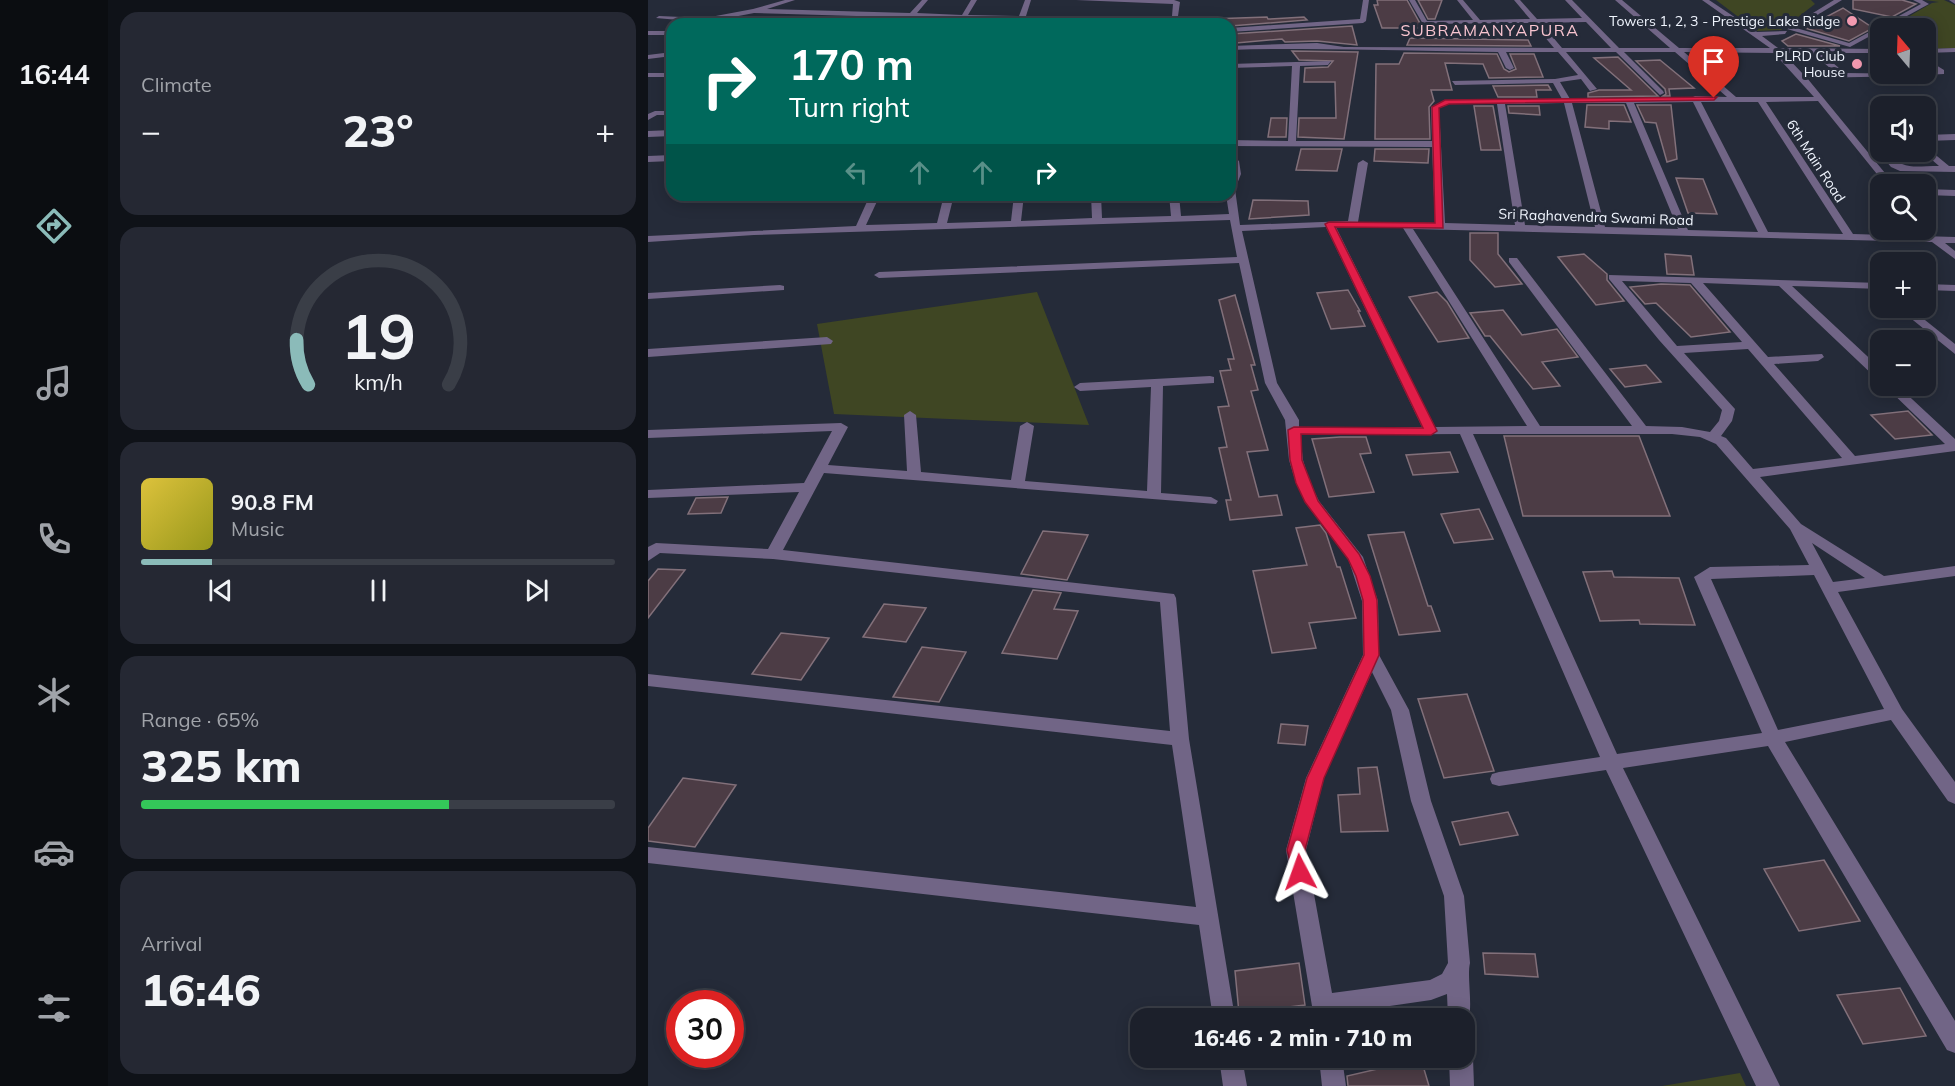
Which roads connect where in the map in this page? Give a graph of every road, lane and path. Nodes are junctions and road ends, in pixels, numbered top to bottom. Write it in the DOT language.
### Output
graph roads {
  1 [pos="792,0"];
  2 [pos="925,0"];
  3 [pos="974,0"];
  4 [pos="1028,0"];
  5 [pos="1079,0"];
  6 [pos="1366,0"];
  7 [pos="1412,0"];
  8 [pos="1460,0"];
  9 [pos="1518,0"];
  10 [pos="1568,0"];
  11 [pos="1618,0"];
  12 [pos="1705,0"];
  13 [pos="1839,0"];
  14 [pos="1916,0"];
  15 [pos="754,11"];
  16 [pos="911,16"];
  17 [pos="1175,16"];
  18 [pos="965,17"];
  19 [pos="658,18"];
  20 [pos="666,18"];
  21 [pos="716,18"];
  22 [pos="1022,18"];
  23 [pos="1588,20"];
  24 [pos="1533,21"];
  25 [pos="1478,22"];
  26 [pos="1425,23"];
  27 [pos="666,29"];
  28 [pos="1244,29"];
  29 [pos="1236,30"];
  30 [pos="650,32"];
  31 [pos="1785,32"];
  32 [pos="666,33"];
  33 [pos="1429,33"];
  34 [pos="1753,34"];
  35 [pos="1299,36"];
  36 [pos="1254,40"];
  37 [pos="1851,45"];
  38 [pos="1236,47"];
  39 [pos="1870,49"];
  40 [pos="1501,50"];
  41 [pos="1774,50"];
  42 [pos="1561,51"];
  43 [pos="1617,51"];
  44 [pos="1870,51"];
  45 [pos="1936,51"];
  46 [pos="1954,51"];
  47 [pos="1679,52"];
  48 [pos="1815,52"];
  49 [pos="666,55"];
  50 [pos="648,57"];
  51 [pos="1328,63"];
  52 [pos="1296,64"];
  53 [pos="1236,66"];
  54 [pos="1510,68"];
  55 [pos="666,74"];
  56 [pos="648,75"];
  57 [pos="1843,75"];
  58 [pos="1870,75"];
  59 [pos="1582,76"];
  60 [pos="1801,76"];
  61 [pos="1555,81"];
  62 [pos="1514,82"];
  63 [pos="1455,83"];
  64 [pos="1593,89"];
  65 [pos="1660,93"];
  66 [pos="1695,98"];
  67 [pos="1733,98"];
  68 [pos="1760,99"];
  69 [pos="1819,99"];
  70 [pos="1629,100"];
  71 [pos="1567,101"];
  72 [pos="1501,102"];
  73 [pos="1525,102"];
  74 [pos="666,105"];
  75 [pos="666,114"];
  76 [pos="651,116"];
  77 [pos="666,133"];
  78 [pos="648,134"];
  79 [pos="1936,138"];
  80 [pos="1955,138"];
  81 [pos="1236,143"];
  82 [pos="1292,143"];
  83 [pos="1437,144"];
  84 [pos="1870,154"];
  85 [pos="1863,155"];
  86 [pos="666,158"];
  87 [pos="1936,158"];
  88 [pos="648,159"];
  89 [pos="1895,162"];
  90 [pos="1363,163"];
  91 [pos="1951,169"];
  92 [pos="1881,174"];
  93 [pos="1936,192"];
  94 [pos="1955,193"];
  95 [pos="872,201"];
  96 [pos="948,201"];
  97 [pos="1018,201"];
  98 [pos="1096,201"];
  99 [pos="1175,201"];
  100 [pos="1232,201"];
  101 [pos="1176,217"];
  102 [pos="1097,220"];
  103 [pos="1235,222"];
  104 [pos="1016,223"];
  105 [pos="1329,224"];
  106 [pos="942,225"];
  107 [pos="1352,225"];
  108 [pos="1406,225"];
  109 [pos="1440,226"];
  110 [pos="861,228"];
  111 [pos="1521,229"];
  112 [pos="1601,231"];
  113 [pos="1685,234"];
  114 [pos="1765,235"];
  115 [pos="1850,237"];
  116 [pos="1870,237"];
  117 [pos="648,239"];
  118 [pos="1936,239"];
  119 [pos="1935,240"];
  120 [pos="1955,240"];
  121 [pos="1955,256"];
  122 [pos="1242,260"];
  123 [pos="1513,260"];
  124 [pos="1169,262"];
  125 [pos="879,275"];
  126 [pos="1169,276"];
  127 [pos="1693,279"];
  128 [pos="1782,283"];
  129 [pos="1870,286"];
  130 [pos="1936,287"];
  131 [pos="780,288"];
  132 [pos="1955,288"];
  133 [pos="648,296"];
  134 [pos="1916,318"];
  135 [pos="827,341"];
  136 [pos="1753,345"];
  137 [pos="1675,350"];
  138 [pos="1955,350"];
  139 [pos="648,352"];
  140 [pos="1818,357"];
  141 [pos="1767,361"];
  142 [pos="1870,366"];
  143 [pos="1210,380"];
  144 [pos="1157,383"];
  145 [pos="1080,387"];
  146 [pos="1901,396"];
  147 [pos="910,415"];
  148 [pos="1027,426"];
  149 [pos="1294,430"];
  150 [pos="1536,430"];
  151 [pos="1642,430"];
  152 [pos="1431,431"];
  153 [pos="1465,431"];
  154 [pos="648,434"];
  155 [pos="1712,436"];
  156 [pos="1955,447"];
  157 [pos="1852,461"];
  158 [pos="819,468"];
  159 [pos="1749,474"];
  160 [pos="914,476"];
  161 [pos="1017,484"];
  162 [pos="809,487"];
  163 [pos="648,494"];
  164 [pos="1154,496"];
  165 [pos="1212,501"];
  166 [pos="1796,527"];
  167 [pos="773,554"];
  168 [pos="648,556"];
  169 [pos="1821,570"];
  170 [pos="1955,571"];
  171 [pos="1881,581"];
  172 [pos="1830,588"];
  173 [pos="1371,655"];
  174 [pos="648,680"];
  175 [pos="1894,713"];
  176 [pos="1773,738"];
  177 [pos="1180,740"];
  178 [pos="1611,761"];
  179 [pos="1499,779"];
  180 [pos="1955,796"];
  181 [pos="648,855"];
  182 [pos="1208,917"];
  183 [pos="1457,974"];
  184 [pos="1222,1008"];
  185 [pos="1323,1008"];
  186 [pos="1343,1008"];
  187 [pos="1459,1008"];
  188 [pos="1955,1042"];
  189 [pos="1232,1068"];
  190 [pos="1332,1068"];
  191 [pos="1461,1068"];
  192 [pos="1235,1086"];
  193 [pos="1334,1086"];
  194 [pos="1462,1086"];
  195 [pos="1768,1086"];
  1 -- 15 [label="street"];
  2 -- 16 [label="street"];
  3 -- 18 [label="street"];
  4 -- 22 [label="street"];
  5 -- 17 [label="street"];
  6 -- 35 [label="street"];
  7 -- 26 [label="street"];
  8 -- 25 [label="street"];
  9 -- 24 [label="street"];
  10 -- 23 [label="street"];
  11 -- 47 [label="street"];
  12 -- 34 [label="street"];
  13 -- 37 [label="street"];
  14 -- 37 [label="street"];
  15 -- 16 [label="street"];
  15 -- 21 [label="street"];
  16 -- 18 [label="street"];
  18 -- 22 [label="street"];
  19 -- 20 [label="street"];
  23 -- 24 [label="street"];
  23 -- 43 [label="street"];
  24 -- 25 [label="street"];
  24 -- 42 [label="street"];
  25 -- 26 [label="street"];
  26 -- 33 [label="street"];
  27 -- 30 [label="street"];
  28 -- 29 [label="street"];
  28 -- 35 [label="street"];
  28 -- 36 [label="street"];
  30 -- 32 [label="street"];
  31 -- 34 [label="street"];
  34 -- 41 [label="street"];
  35 -- 38 [label="street"];
  35 -- 40 [label="street"];
  37 -- 39 [label="street"];
  37 -- 41 [label="street"];
  40 -- 42 [label="street"];
  40 -- 54 [label="street"];
  41 -- 47 [label="street"];
  41 -- 48 [label="street"];
  41 -- 60 [label="street"];
  42 -- 43 [label="street"];
  42 -- 59 [label="street"];
  43 -- 47 [label="street"];
  43 -- 65 [label="street"];
  44 -- 48 [label="street"];
  45 -- 46 [label="street"];
  47 -- 67 [label="street"];
  48 -- 57 [label="street"];
  49 -- 50 [label="street"];
  51 -- 52 [label="street"];
  52 -- 53 [label="street"];
  52 -- 82 [label="street"];
  55 -- 56 [label="street"];
  57 -- 58 [label="street"];
  57 -- 60 [label="street"];
  59 -- 61 [label="street"];
  59 -- 64 [label="street"];
  60 -- 69 [label="street"];
  61 -- 62 [label="street"];
  61 -- 71 [label="street"];
  62 -- 63 [label="street"];
  62 -- 73 [label="street"];
  66 -- 67 [label="street"];
  66 -- 70 [label="street"];
  66 -- 114 [label="street"];
  67 -- 68 [label="street"];
  68 -- 69 [label="street"];
  68 -- 115 [label="street, 6th Main Road"];
  69 -- 85 [label="street"];
  70 -- 71 [label="street"];
  70 -- 113 [label="street"];
  71 -- 73 [label="street"];
  71 -- 112 [label="street"];
  72 -- 73 [label="street"];
  72 -- 83 [label="street"];
  72 -- 111 [label="street"];
  74 -- 76 [label="street"];
  75 -- 76 [label="street"];
  77 -- 78 [label="street"];
  79 -- 80 [label="street"];
  81 -- 82 [label="street"];
  82 -- 83 [label="street"];
  83 -- 109 [label="street"];
  84 -- 85 [label="street"];
  85 -- 92 [label="street"];
  86 -- 88 [label="street"];
  87 -- 91 [label="street"];
  89 -- 91 [label="street"];
  90 -- 107 [label="street"];
  93 -- 94 [label="street"];
  95 -- 110 [label="street"];
  96 -- 106 [label="street"];
  97 -- 104 [label="street"];
  98 -- 102 [label="street"];
  99 -- 101 [label="street"];
  100 -- 103 [label="street"];
  101 -- 102 [label="street, Sri Raghavendra Swami Road"];
  101 -- 103 [label="street, Sri Raghavendra Swami Road"];
  102 -- 104 [label="street, Sri Raghavendra Swami Road"];
  103 -- 105 [label="street, Sri Raghavendra Swami Road"];
  103 -- 122 [label="street"];
  104 -- 106 [label="street, Sri Raghavendra Swami Road"];
  105 -- 107 [label="street, Sri Raghavendra Swami Road"];
  105 -- 152 [label="street"];
  106 -- 110 [label="street, Sri Raghavendra Swami Road"];
  107 -- 108 [label="street, Sri Raghavendra Swami Road"];
  108 -- 109 [label="street, Sri Raghavendra Swami Road"];
  108 -- 150 [label="street"];
  109 -- 111 [label="street, Sri Raghavendra Swami Road"];
  110 -- 117 [label="street, Sri Raghavendra Swami Road"];
  111 -- 112 [label="street, Sri Raghavendra Swami Road"];
  112 -- 113 [label="street, Sri Raghavendra Swami Road"];
  113 -- 114 [label="street, Sri Raghavendra Swami Road"];
  114 -- 115 [label="street, Sri Raghavendra Swami Road"];
  115 -- 116 [label="street, Sri Raghavendra Swami Road"];
  118 -- 120 [label="street, Sri Raghavendra Swami Road"];
  119 -- 121 [label="street"];
  122 -- 124 [label="street"];
  122 -- 149 [label="street"];
  123 -- 151 [label="street"];
  124 -- 125 [label="street"];
  124 -- 126 [label="street"];
  127 -- 128 [label="street"];
  127 -- 136 [label="street"];
  127 -- 137 [label="street"];
  128 -- 129 [label="street"];
  128 -- 142 [label="street"];
  130 -- 132 [label="street"];
  131 -- 133 [label="street"];
  134 -- 138 [label="street"];
  135 -- 139 [label="street"];
  136 -- 137 [label="street"];
  136 -- 141 [label="street"];
  137 -- 155 [label="street"];
  140 -- 141 [label="street"];
  141 -- 157 [label="street"];
  143 -- 144 [label="street"];
  144 -- 145 [label="street"];
  144 -- 164 [label="street"];
  146 -- 156 [label="street"];
  147 -- 160 [label="street"];
  148 -- 161 [label="street"];
  149 -- 152 [label="street"];
  149 -- 173 [label="street"];
  150 -- 151 [label="street"];
  150 -- 153 [label="street"];
  151 -- 155 [label="street"];
  152 -- 153 [label="street"];
  153 -- 178 [label="street"];
  154 -- 158 [label="street"];
  155 -- 159 [label="street"];
  156 -- 157 [label="street"];
  157 -- 159 [label="street"];
  158 -- 160 [label="street"];
  158 -- 162 [label="street"];
  159 -- 166 [label="street"];
  160 -- 161 [label="street"];
  161 -- 164 [label="street"];
  162 -- 163 [label="street"];
  162 -- 167 [label="street"];
  164 -- 165 [label="street"];
  166 -- 169 [label="street"];
  166 -- 171 [label="street"];
  167 -- 168 [label="street"];
  167 -- 177 [label="street"];
  169 -- 172 [label="street"];
  169 -- 176 [label="street"];
  170 -- 171 [label="street"];
  171 -- 172 [label="street"];
  172 -- 175 [label="street"];
  173 -- 183 [label="street"];
  173 -- 185 [label="street"];
  174 -- 177 [label="street"];
  175 -- 176 [label="street"];
  175 -- 180 [label="street"];
  176 -- 178 [label="street"];
  176 -- 188 [label="street"];
  177 -- 182 [label="street"];
  178 -- 179 [label="street"];
  178 -- 195 [label="street"];
  181 -- 182 [label="street"];
  182 -- 184 [label="street"];
  183 -- 186 [label="street"];
  183 -- 187 [label="street"];
  189 -- 192 [label="street"];
  190 -- 193 [label="street"];
  191 -- 194 [label="street"];
}
